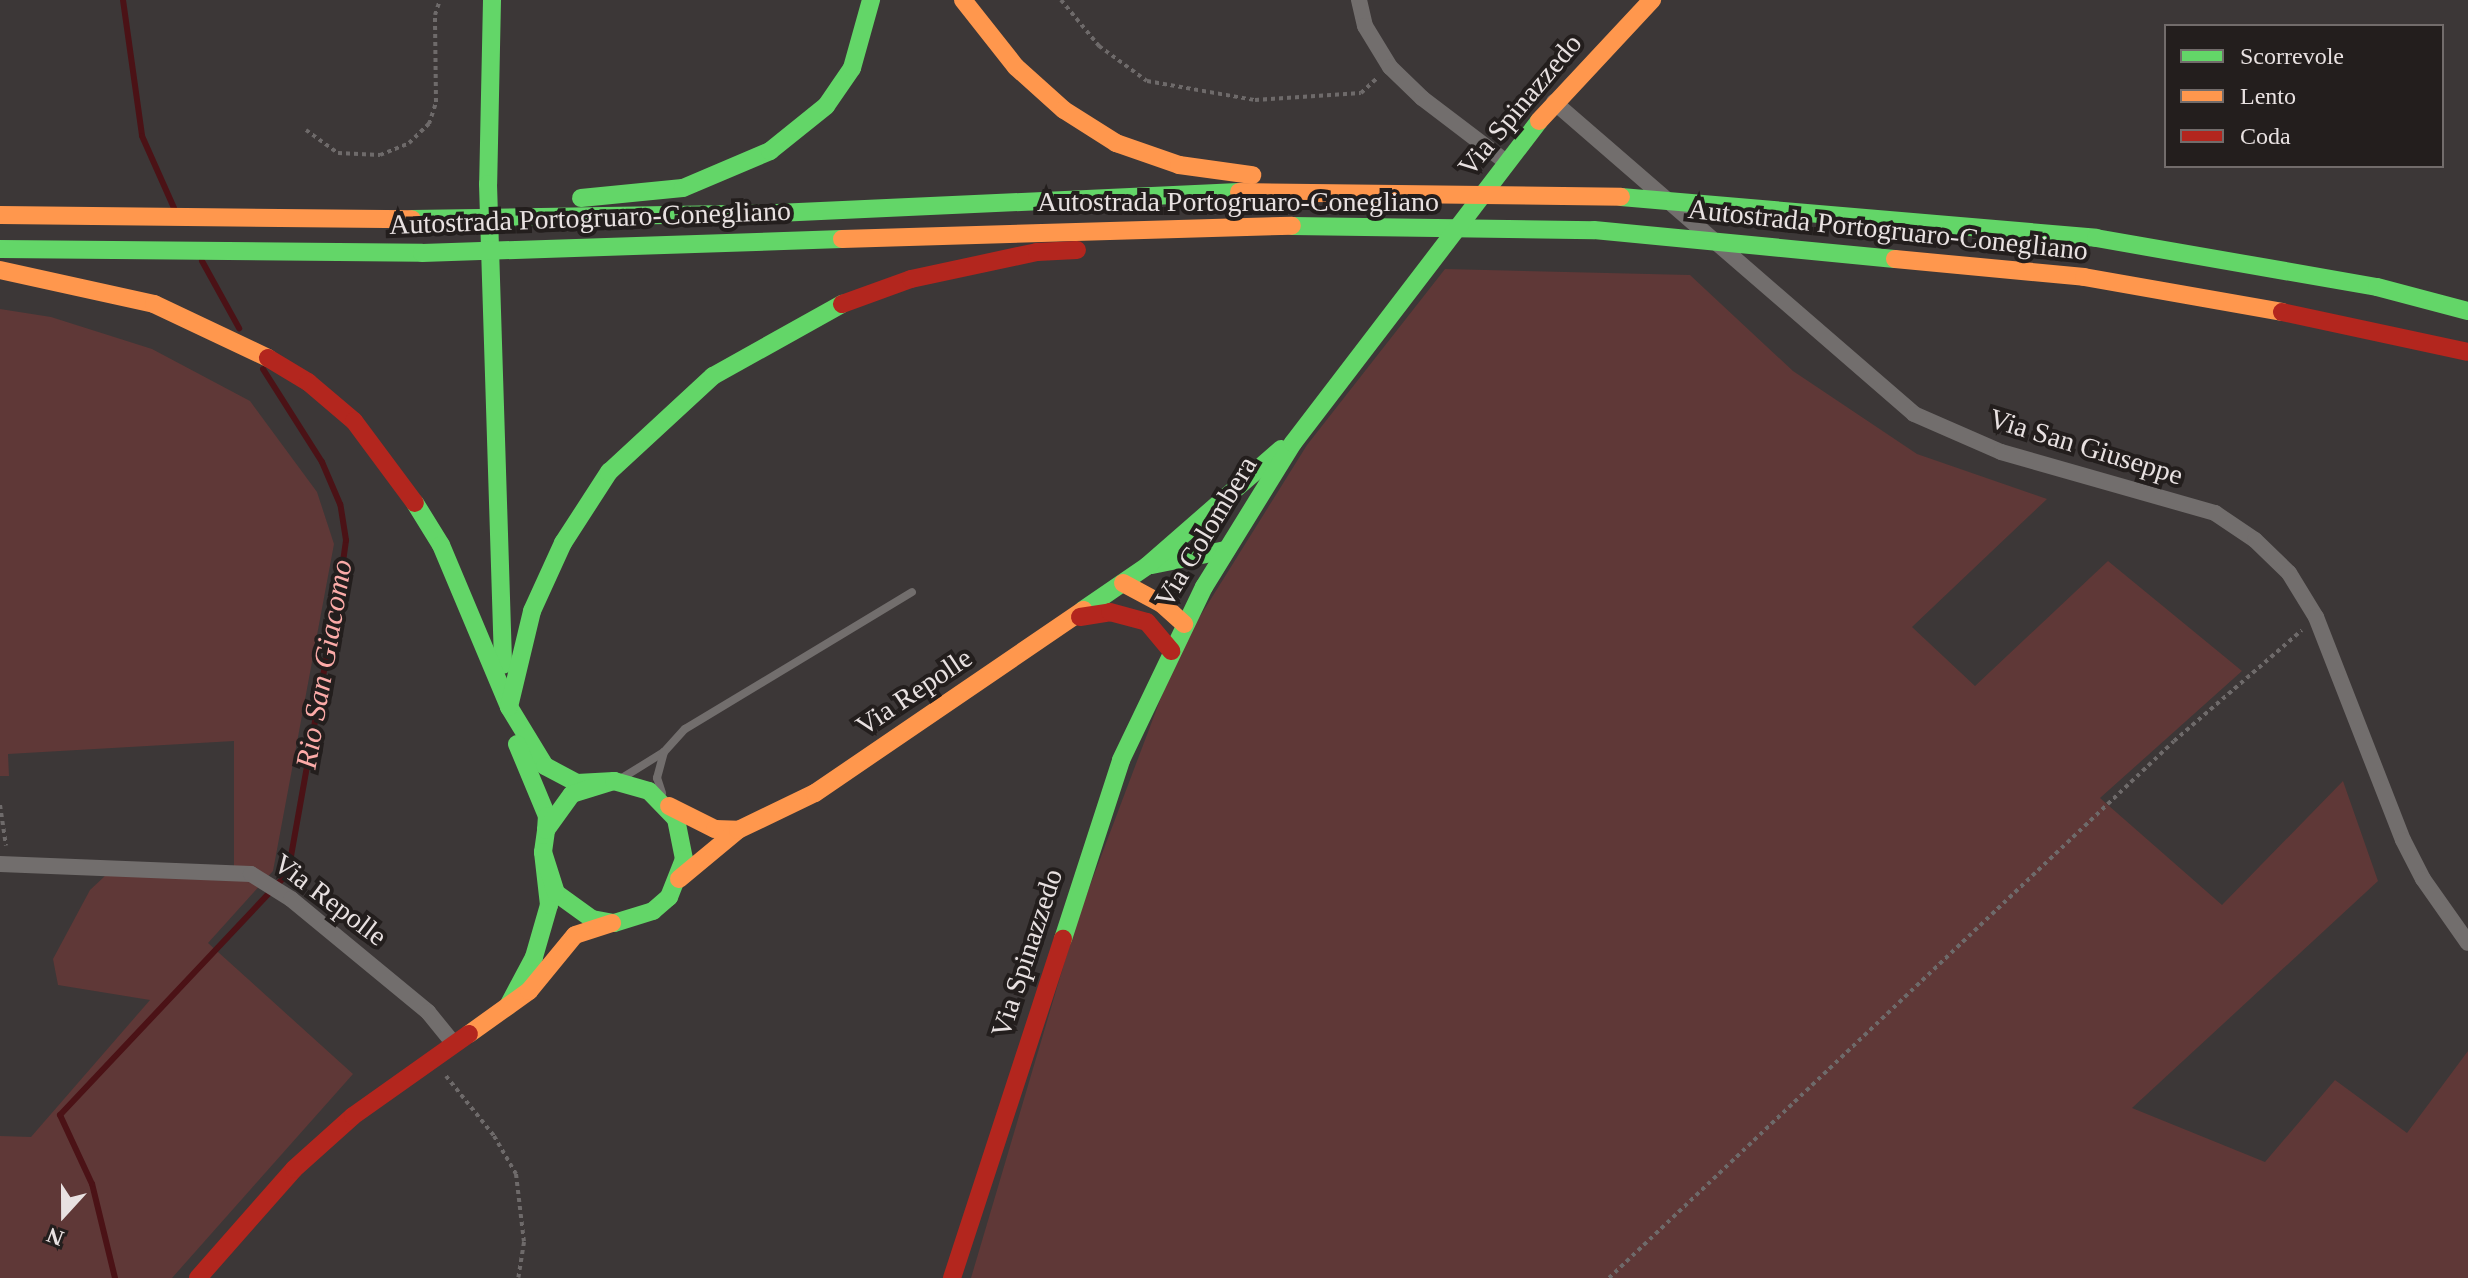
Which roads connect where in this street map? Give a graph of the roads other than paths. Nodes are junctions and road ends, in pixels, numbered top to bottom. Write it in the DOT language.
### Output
graph roads {
  1 [pos="492,0"];
  2 [pos="871,0"];
  3 [pos="963,0"];
  4 [pos="1359,0"];
  5 [pos="1652,0"];
  6 [pos="1554,102"];
  7 [pos="1506,162"];
  8 [pos="1649,197"];
  9 [pos="542,208"];
  10 [pos="0,215"];
  11 [pos="1265,226"];
  12 [pos="0,249"];
  13 [pos="0,270"];
  14 [pos="2468,311"];
  15 [pos="2468,352"];
  16 [pos="1293,443"];
  17 [pos="1226,550"];
  18 [pos="1147,566"];
  19 [pos="1123,583"];
  20 [pos="912,592"];
  21 [pos="1075,617"];
  22 [pos="1184,624"];
  23 [pos="1171,651"];
  24 [pos="509,707"];
  25 [pos="664,752"];
  26 [pos="614,781"];
  27 [pos="664,802"];
  28 [pos="546,830"];
  29 [pos="738,830"];
  30 [pos="543,852"];
  31 [pos="4,864"];
  32 [pos="679,879"];
  33 [pos="614,923"];
  34 [pos="2468,943"];
  35 [pos="508,1006"];
  36 [pos="453,1043"];
  37 [pos="198,1278"];
  38 [pos="952,1278"];
  1 -- 24 [label="main road"];
  2 -- 9 [label="main road"];
  3 -- 8 [label="main road"];
  4 -- 7 [label="street"];
  5 -- 6 [label="main road, Via Spinazzedo"];
  6 -- 7 [label="main road, Via Spinazzedo"];
  6 -- 34 [label="street, Via San Giuseppe"];
  7 -- 16 [label="main road, Via Spinazzedo"];
  8 -- 9 [label="main road, Autostrada Portogruaro-Conegliano"];
  8 -- 14 [label="main road, Autostrada Portogruaro-Conegliano"];
  9 -- 10 [label="main road, Autostrada Portogruaro-Conegliano"];
  11 -- 12 [label="main road, Autostrada Portogruaro-Conegliano"];
  11 -- 15 [label="main road, Autostrada Portogruaro-Conegliano"];
  11 -- 24 [label="main road"];
  13 -- 24 [label="main road"];
  16 -- 17 [label="main road, Via Colombera"];
  16 -- 18 [label="main road, Via Repolle"];
  17 -- 18 [label="main road, Via Repolle"];
  17 -- 22 [label="main road, Via Colombera"];
  18 -- 19 [label="main road, Via Repolle"];
  19 -- 21 [label="main road, Via Repolle"];
  19 -- 22 [label="main road"];
  20 -- 25 [label="lane"];
  21 -- 23 [label="main road, Via Repolle"];
  21 -- 29 [label="main road, Via Repolle"];
  22 -- 23 [label="main road, Via Colombera"];
  23 -- 38 [label="main road, Via Spinazzedo"];
  24 -- 26 [label="main road"];
  24 -- 28 [label="main road"];
  25 -- 26 [label="lane"];
  25 -- 27 [label="lane"];
  26 -- 27 [label="main road"];
  26 -- 28 [label="main road, Via Repolle"];
  27 -- 29 [label="main road"];
  27 -- 32 [label="main road"];
  28 -- 30 [label="main road, Via Repolle"];
  29 -- 32 [label="main road, Via Repolle"];
  30 -- 33 [label="main road, Via Repolle"];
  30 -- 35 [label="main road, Via Repolle"];
  31 -- 36 [label="street, Via Repolle"];
  32 -- 33 [label="main road, Via Repolle"];
  33 -- 35 [label="main road, Via Repolle"];
  35 -- 36 [label="main road, Via Repolle"];
  36 -- 37 [label="main road, Via Repolle"];
}
